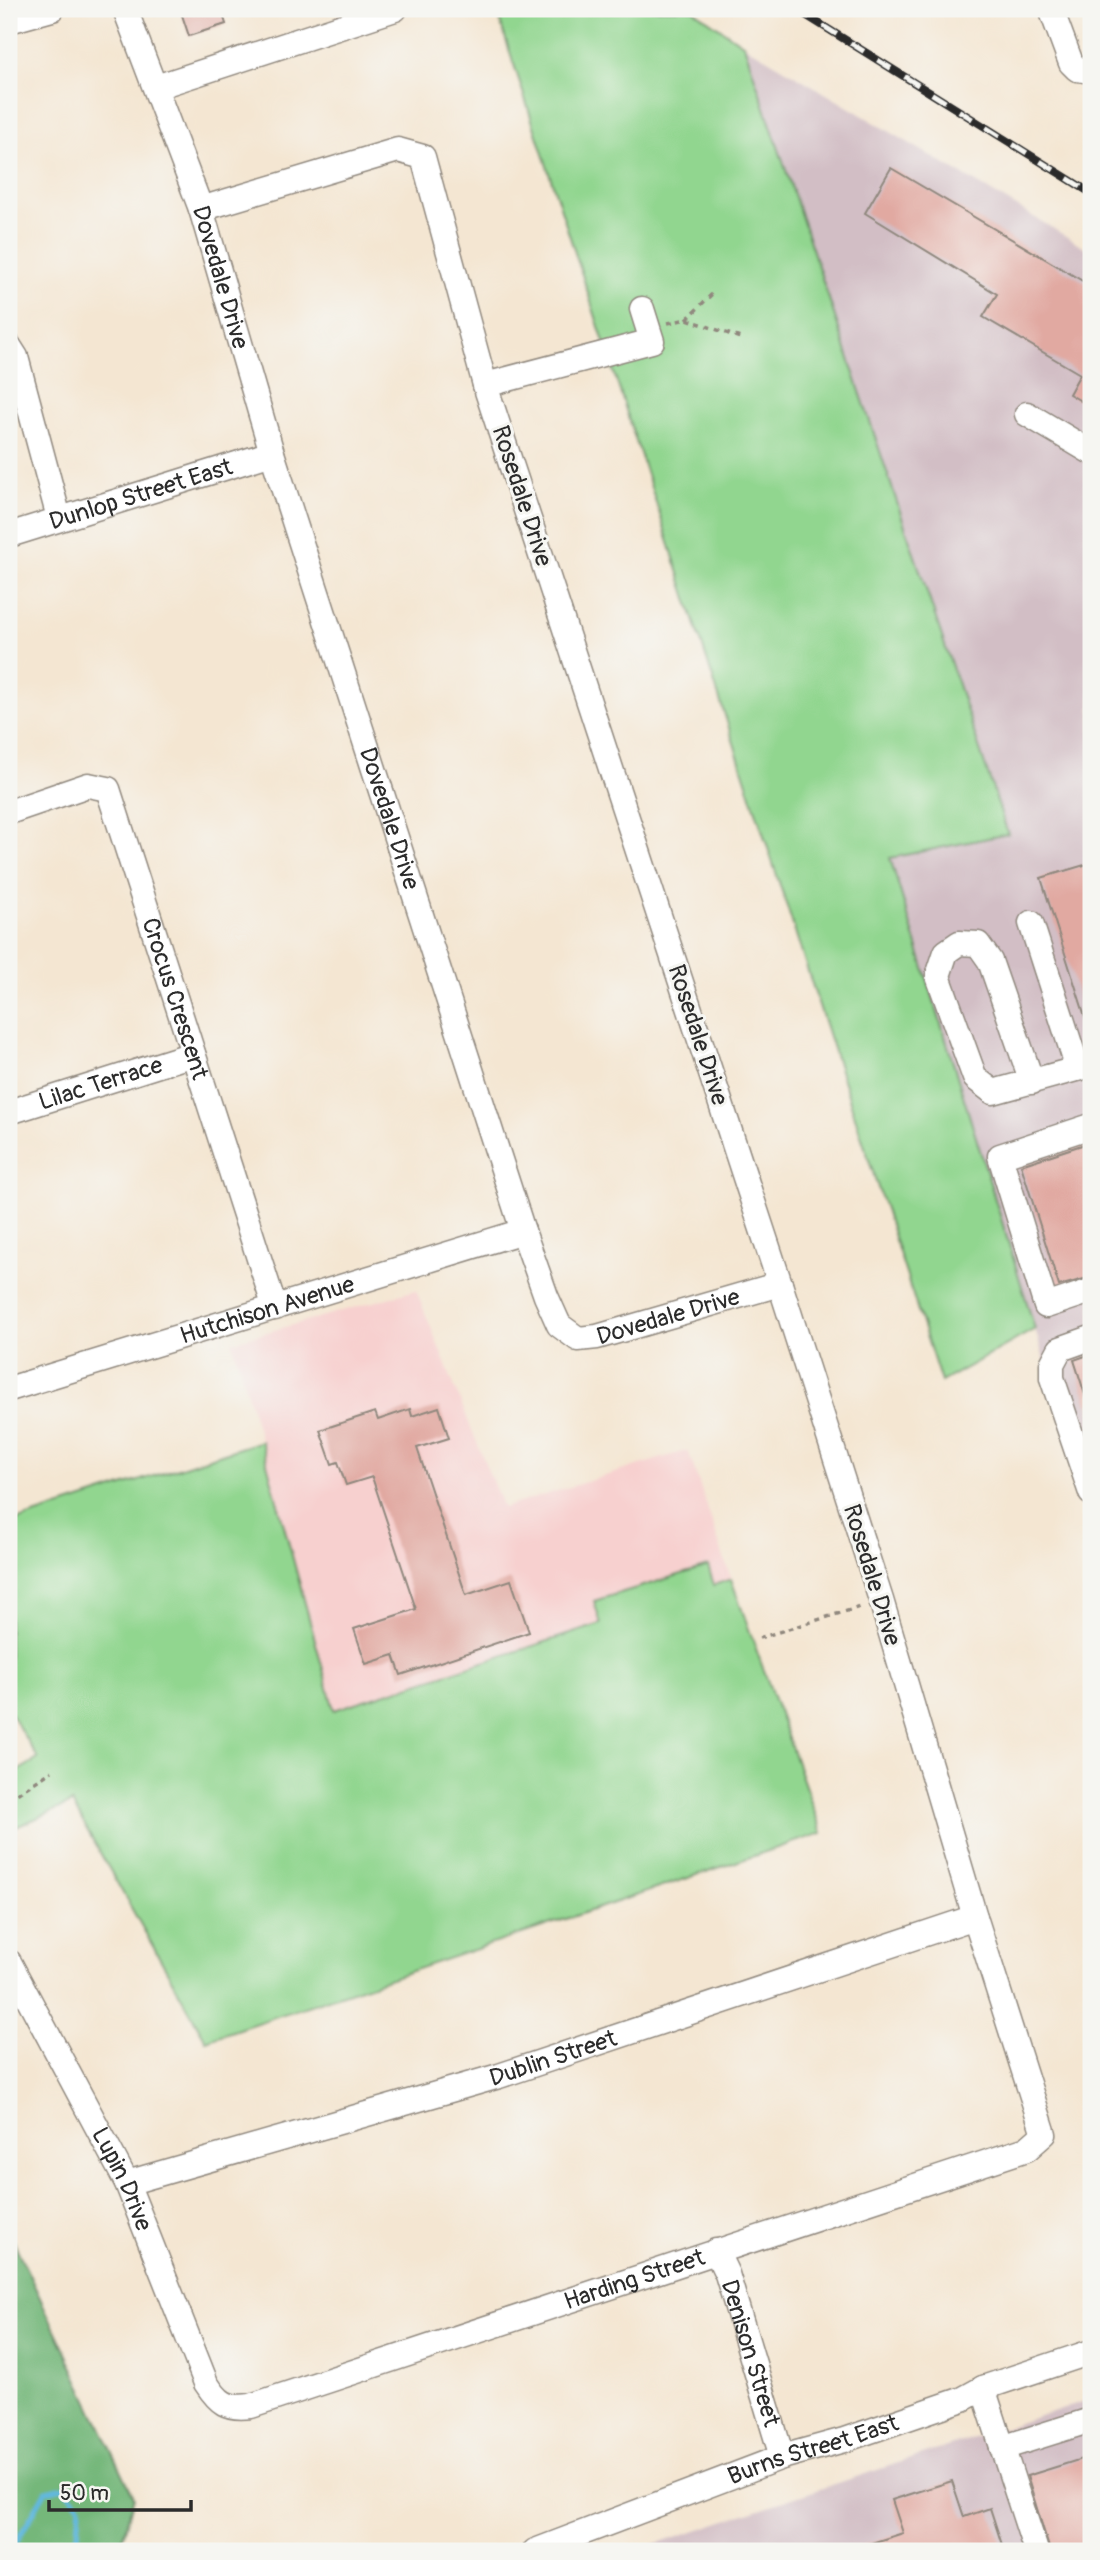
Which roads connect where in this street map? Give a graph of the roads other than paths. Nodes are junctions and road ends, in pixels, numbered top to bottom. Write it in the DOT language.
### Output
graph roads {
  1 [pos="52,9"];
  2 [pos="125,9"];
  3 [pos="395,9"];
  4 [pos="1051,9"];
  5 [pos="16,16"];
  6 [pos="1090,69"];
  7 [pos="156,87"];
  8 [pos="201,209"];
  9 [pos="645,319"];
  10 [pos="9,346"];
  11 [pos="485,386"];
  12 [pos="1027,414"];
  13 [pos="1091,452"];
  14 [pos="272,453"];
  15 [pos="59,519"];
  16 [pos="9,534"];
  17 [pos="9,812"];
  18 [pos="1031,923"];
  19 [pos="193,1054"];
  20 [pos="1085,1067"];
  21 [pos="1032,1082"];
  22 [pos="9,1112"];
  23 [pos="1091,1126"];
  24 [pos="523,1231"];
  25 [pos="780,1284"];
  26 [pos="1091,1291"];
  27 [pos="275,1308"];
  28 [pos="1091,1338"];
  29 [pos="9,1389"];
  30 [pos="1091,1493"];
  31 [pos="975,1917"];
  32 [pos="9,1962"];
  33 [pos="1044,2134"];
  34 [pos="127,2183"];
  35 [pos="716,2251"];
  36 [pos="1091,2352"];
  37 [pos="983,2388"];
  38 [pos="220,2401"];
  39 [pos="1091,2420"];
  40 [pos="1002,2448"];
  41 [pos="782,2456"];
  42 [pos="535,2551"];
  43 [pos="1036,2551"];
  1 -- 5 [label="street"];
  2 -- 7 [label="street, Dovedale Drive"];
  3 -- 7 [label="street"];
  4 -- 6 [label="street"];
  7 -- 8 [label="street, Dovedale Drive"];
  8 -- 11 [label="street, Rosedale Drive"];
  8 -- 14 [label="street, Dovedale Drive"];
  9 -- 11 [label="street"];
  10 -- 15 [label="street"];
  11 -- 25 [label="street, Rosedale Drive"];
  12 -- 13 [label="street"];
  14 -- 15 [label="street, Dunlop Street East"];
  14 -- 24 [label="street, Dovedale Drive"];
  15 -- 16 [label="street, Dunlop Street East"];
  17 -- 19 [label="street, Crocus Crescent"];
  18 -- 20 [label="street"];
  19 -- 22 [label="street, Lilac Terrace"];
  19 -- 27 [label="street, Crocus Crescent"];
  20 -- 21 [label="street"];
  21 -- 21 [label="street"];
  23 -- 26 [label="street"];
  24 -- 25 [label="street, Dovedale Drive"];
  24 -- 27 [label="street, Hutchison Avenue"];
  25 -- 31 [label="street, Rosedale Drive"];
  27 -- 29 [label="street, Hutchison Avenue"];
  28 -- 30 [label="street"];
  31 -- 33 [label="street, Rosedale Drive"];
  31 -- 34 [label="street, Dublin Street"];
  32 -- 34 [label="street, Lupin Drive"];
  33 -- 35 [label="street, Harding Street"];
  34 -- 38 [label="street, Lupin Drive"];
  35 -- 38 [label="street, Harding Street"];
  35 -- 41 [label="street, Denison Street"];
  36 -- 37 [label="street, Burns Street East"];
  37 -- 40 [label="street"];
  37 -- 41 [label="street, Burns Street East"];
  39 -- 40 [label="street"];
  40 -- 43 [label="street"];
  41 -- 42 [label="street, Burns Street East"];
}
